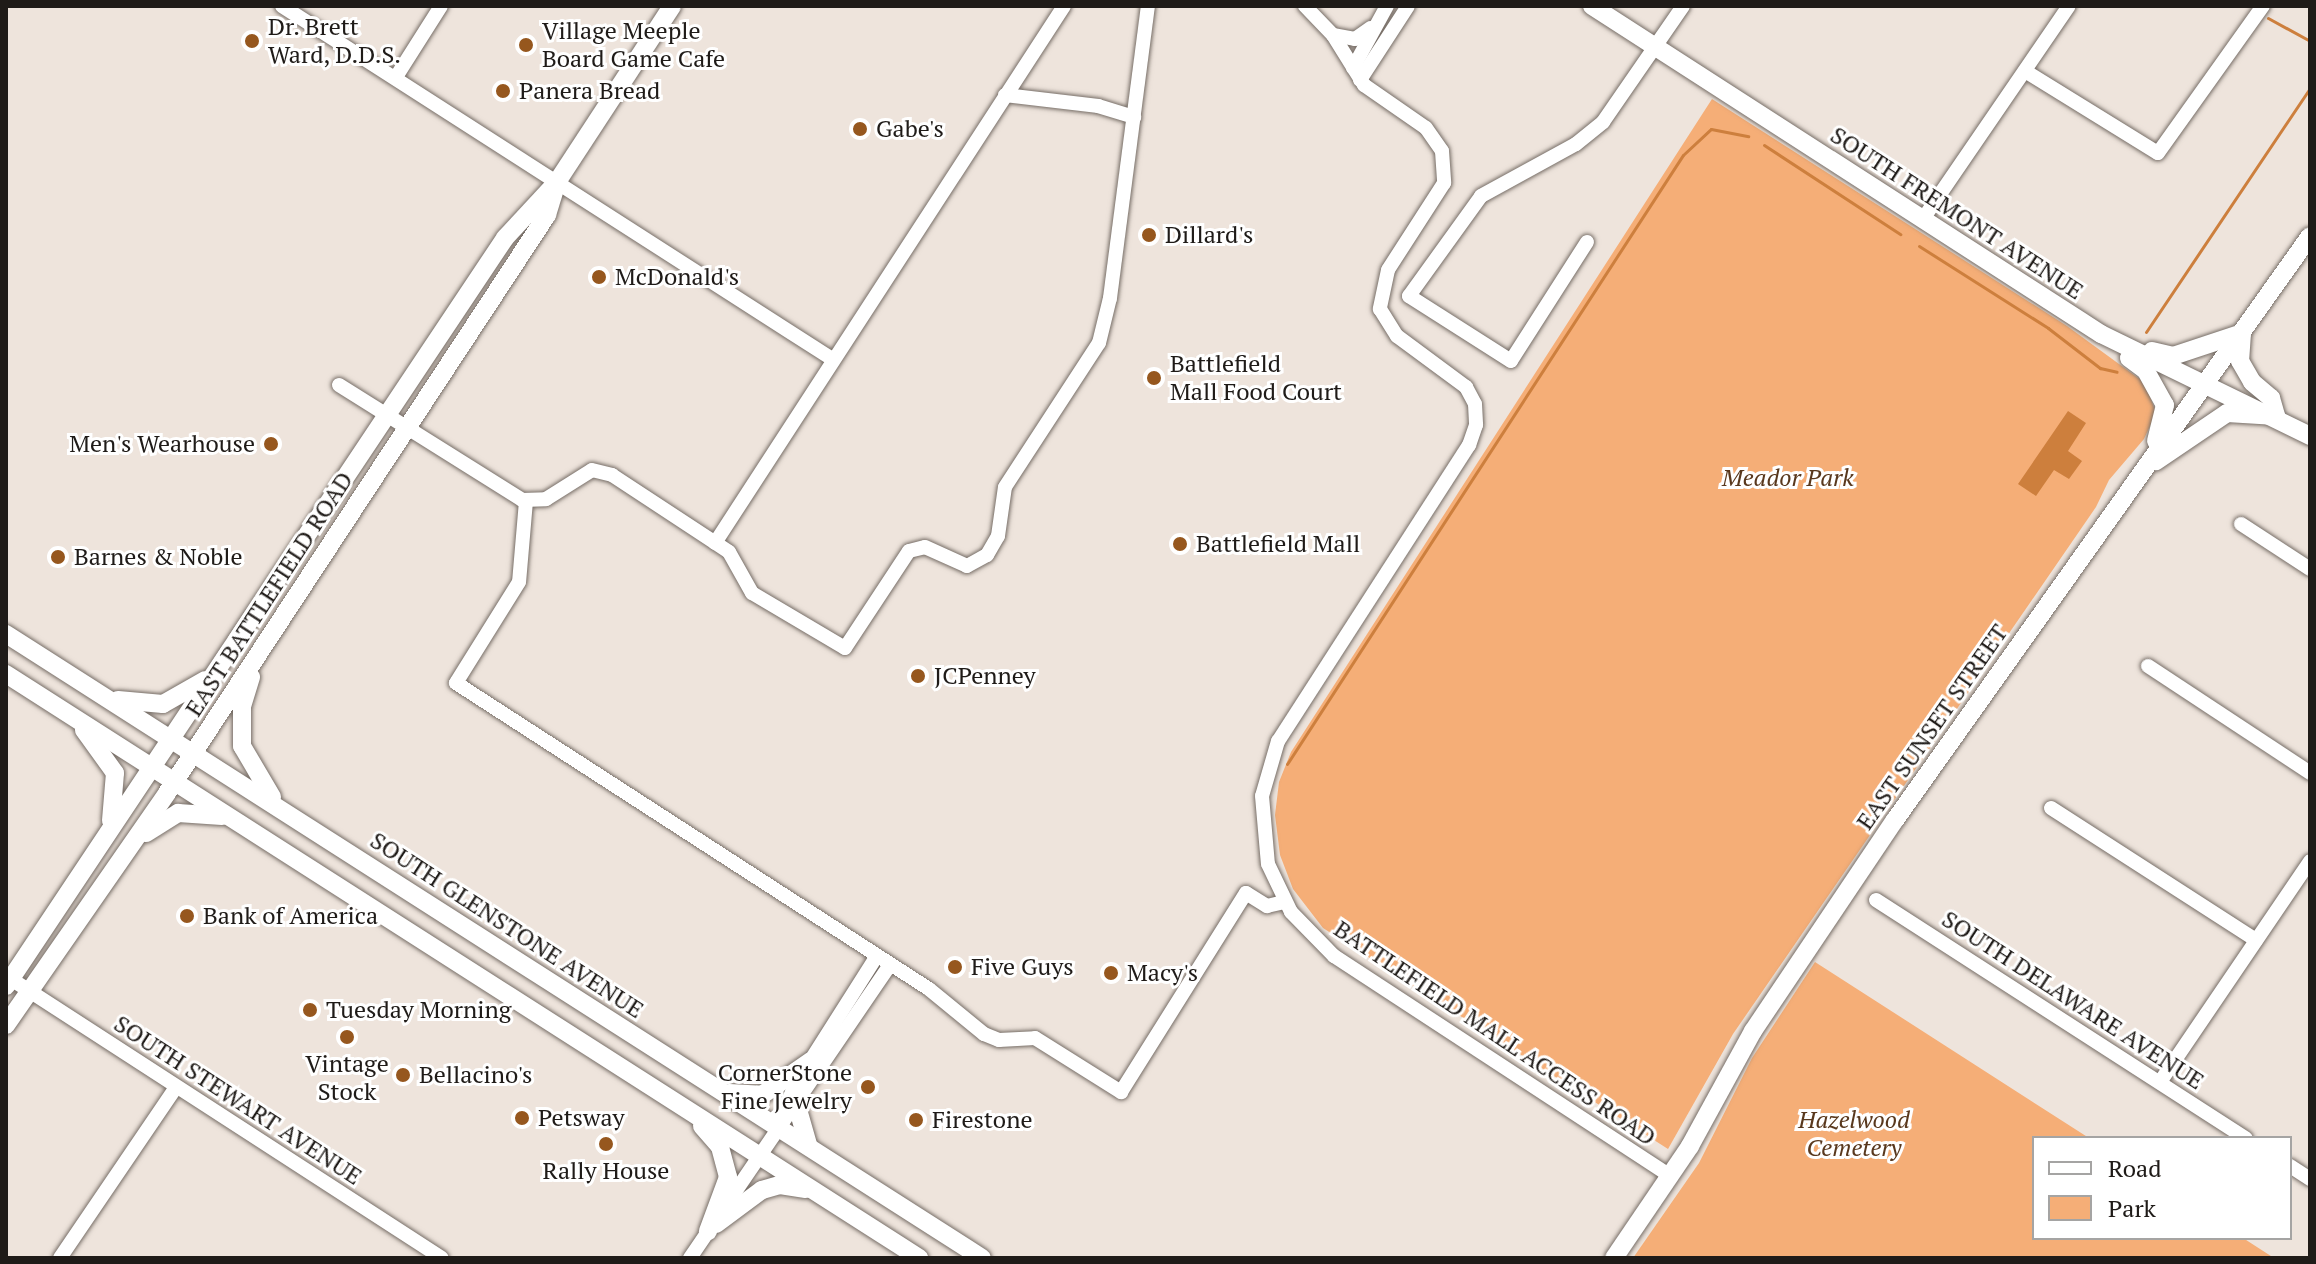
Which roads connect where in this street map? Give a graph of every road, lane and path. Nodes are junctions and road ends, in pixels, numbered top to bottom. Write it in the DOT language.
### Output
graph roads {
  1 [pos="282,6"];
  2 [pos="441,6"];
  3 [pos="672,6"];
  4 [pos="1064,6"];
  5 [pos="1148,6"];
  6 [pos="1305,6"];
  7 [pos="1387,6"];
  8 [pos="1408,6"];
  9 [pos="1592,6"];
  10 [pos="1683,6"];
  11 [pos="2069,6"];
  12 [pos="2263,6"];
  13 [pos="1377,22"];
  14 [pos="1333,35"];
  15 [pos="1655,46"];
  16 [pos="2025,71"];
  17 [pos="1356,74"];
  18 [pos="396,77"];
  19 [pos="1005,95"];
  20 [pos="1134,117"];
  21 [pos="557,182"];
  22 [pos="1923,219"];
  23 [pos="2310,236"];
  24 [pos="1587,242"];
  25 [pos="2242,333"];
  26 [pos="2108,338"];
  27 [pos="832,359"];
  28 [pos="2206,384"];
  29 [pos="339,385"];
  30 [pos="2276,416"];
  31 [pos="388,417"];
  32 [pos="406,429"];
  33 [pos="2310,436"];
  34 [pos="2143,469"];
  35 [pos="524,500"];
  36 [pos="2241,524"];
  37 [pos="715,543"];
  38 [pos="2310,569"];
  39 [pos="6,634"];
  40 [pos="259,654"];
  41 [pos="2148,666"];
  42 [pos="218,668"];
  43 [pos="6,674"];
  44 [pos="100,694"];
  45 [pos="76,718"];
  46 [pos="171,739"];
  47 [pos="194,753"];
  48 [pos="153,768"];
  49 [pos="2310,773"];
  50 [pos="175,782"];
  51 [pos="2051,808"];
  52 [pos="285,811"];
  53 [pos="229,817"];
  54 [pos="106,837"];
  55 [pos="132,845"];
  56 [pos="2310,861"];
  57 [pos="1876,900"];
  58 [pos="1284,902"];
  59 [pos="2256,940"];
  60 [pos="877,956"];
  61 [pos="890,965"];
  62 [pos="8,982"];
  63 [pos="30,991"];
  64 [pos="6,1025"];
  65 [pos="811,1061"];
  66 [pos="2160,1082"];
  67 [pos="176,1087"];
  68 [pos="720,1090"];
  69 [pos="674,1101"];
  70 [pos="797,1106"];
  71 [pos="777,1127"];
  72 [pos="2243,1136"];
  73 [pos="809,1147"];
  74 [pos="759,1155"];
  75 [pos="2292,1167"];
  76 [pos="1670,1176"];
  77 [pos="2309,1178"];
  78 [pos="814,1191"];
  79 [pos="708,1231"];
  80 [pos="60,1258"];
  81 [pos="442,1258"];
  82 [pos="690,1258"];
  83 [pos="919,1258"];
  84 [pos="982,1258"];
  85 [pos="1614,1258"];
  1 -- 18 [label="street"];
  2 -- 18 [label="street"];
  3 -- 21 [label="main road, EAST BATTLEFIELD ROAD"];
  4 -- 19 [label="street"];
  5 -- 20 [label="street"];
  6 -- 14 [label="street, BATTLEFIELD MALL ACCESS ROAD"];
  7 -- 13 [label="street"];
  8 -- 17 [label="street"];
  9 -- 15 [label="main road, SOUTH FREMONT AVENUE"];
  10 -- 15 [label="street"];
  11 -- 16 [label="street"];
  12 -- 16 [label="street"];
  13 -- 14 [label="street"];
  13 -- 17 [label="street"];
  14 -- 17 [label="street, BATTLEFIELD MALL ACCESS ROAD"];
  15 -- 22 [label="main road, SOUTH FREMONT AVENUE"];
  15 -- 24 [label="street"];
  16 -- 22 [label="street"];
  17 -- 58 [label="street, BATTLEFIELD MALL ACCESS ROAD"];
  18 -- 21 [label="street"];
  19 -- 20 [label="street"];
  19 -- 27 [label="street"];
  20 -- 37 [label="street"];
  21 -- 27 [label="street"];
  21 -- 31 [label="main road, EAST BATTLEFIELD ROAD"];
  21 -- 32 [label="main road, EAST BATTLEFIELD ROAD"];
  22 -- 26 [label="main road, SOUTH FREMONT AVENUE"];
  23 -- 25 [label="main road, EAST SUNSET STREET"];
  25 -- 26 [label="main road"];
  25 -- 28 [label="main road, EAST SUNSET STREET"];
  25 -- 30 [label="main road"];
  26 -- 28 [label="main road, SOUTH FREMONT AVENUE"];
  26 -- 34 [label="main road"];
  27 -- 37 [label="street"];
  28 -- 30 [label="main road, SOUTH FREMONT AVENUE"];
  28 -- 34 [label="main road, EAST SUNSET STREET"];
  29 -- 31 [label="street"];
  30 -- 33 [label="main road, SOUTH FREMONT AVENUE"];
  30 -- 34 [label="main road"];
  31 -- 32 [label="street"];
  31 -- 42 [label="main road, EAST BATTLEFIELD ROAD"];
  32 -- 35 [label="street"];
  32 -- 40 [label="main road, EAST BATTLEFIELD ROAD"];
  34 -- 76 [label="main road, EAST SUNSET STREET"];
  35 -- 37 [label="street"];
  35 -- 60 [label="street"];
  36 -- 38 [label="street"];
  39 -- 44 [label="main road, SOUTH GLENSTONE AVENUE"];
  40 -- 47 [label="main road, EAST BATTLEFIELD ROAD"];
  40 -- 52 [label="main road"];
  41 -- 49 [label="street"];
  42 -- 44 [label="main road"];
  42 -- 46 [label="main road, EAST BATTLEFIELD ROAD"];
  43 -- 45 [label="main road"];
  44 -- 46 [label="main road, SOUTH GLENSTONE AVENUE"];
  45 -- 48 [label="main road"];
  45 -- 54 [label="main road"];
  46 -- 47 [label="main road, SOUTH GLENSTONE AVENUE"];
  46 -- 48 [label="main road, EAST BATTLEFIELD ROAD"];
  47 -- 50 [label="main road, EAST BATTLEFIELD ROAD"];
  47 -- 52 [label="main road, SOUTH GLENSTONE AVENUE"];
  48 -- 50 [label="main road"];
  48 -- 54 [label="main road, EAST BATTLEFIELD ROAD"];
  50 -- 53 [label="main road"];
  50 -- 55 [label="main road, EAST BATTLEFIELD ROAD"];
  51 -- 59 [label="street"];
  52 -- 68 [label="main road, SOUTH GLENSTONE AVENUE"];
  53 -- 55 [label="main road"];
  53 -- 69 [label="main road"];
  54 -- 62 [label="main road, EAST BATTLEFIELD ROAD"];
  55 -- 63 [label="main road, EAST BATTLEFIELD ROAD"];
  56 -- 59 [label="street"];
  57 -- 66 [label="street, SOUTH DELAWARE AVENUE"];
  58 -- 61 [label="street"];
  58 -- 76 [label="street, BATTLEFIELD MALL ACCESS ROAD"];
  59 -- 66 [label="street"];
  60 -- 61 [label="street"];
  60 -- 65 [label="street"];
  61 -- 70 [label="street"];
  62 -- 63 [label="street, SOUTH STEWART AVENUE"];
  63 -- 64 [label="main road, EAST BATTLEFIELD ROAD"];
  63 -- 67 [label="street, SOUTH STEWART AVENUE"];
  65 -- 68 [label="main road"];
  65 -- 71 [label="street"];
  66 -- 72 [label="street, SOUTH DELAWARE AVENUE"];
  67 -- 80 [label="street"];
  67 -- 81 [label="street, SOUTH STEWART AVENUE"];
  68 -- 71 [label="main road, SOUTH GLENSTONE AVENUE"];
  69 -- 74 [label="main road"];
  69 -- 79 [label="main road"];
  70 -- 71 [label="street"];
  70 -- 73 [label="main road"];
  71 -- 73 [label="main road, SOUTH GLENSTONE AVENUE"];
  71 -- 74 [label="street"];
  73 -- 84 [label="main road, SOUTH GLENSTONE AVENUE"];
  74 -- 78 [label="main road"];
  74 -- 79 [label="street"];
  75 -- 77 [label="street"];
  76 -- 85 [label="main road, EAST SUNSET STREET"];
  78 -- 79 [label="main road"];
  78 -- 83 [label="main road"];
  79 -- 82 [label="street"];
}
